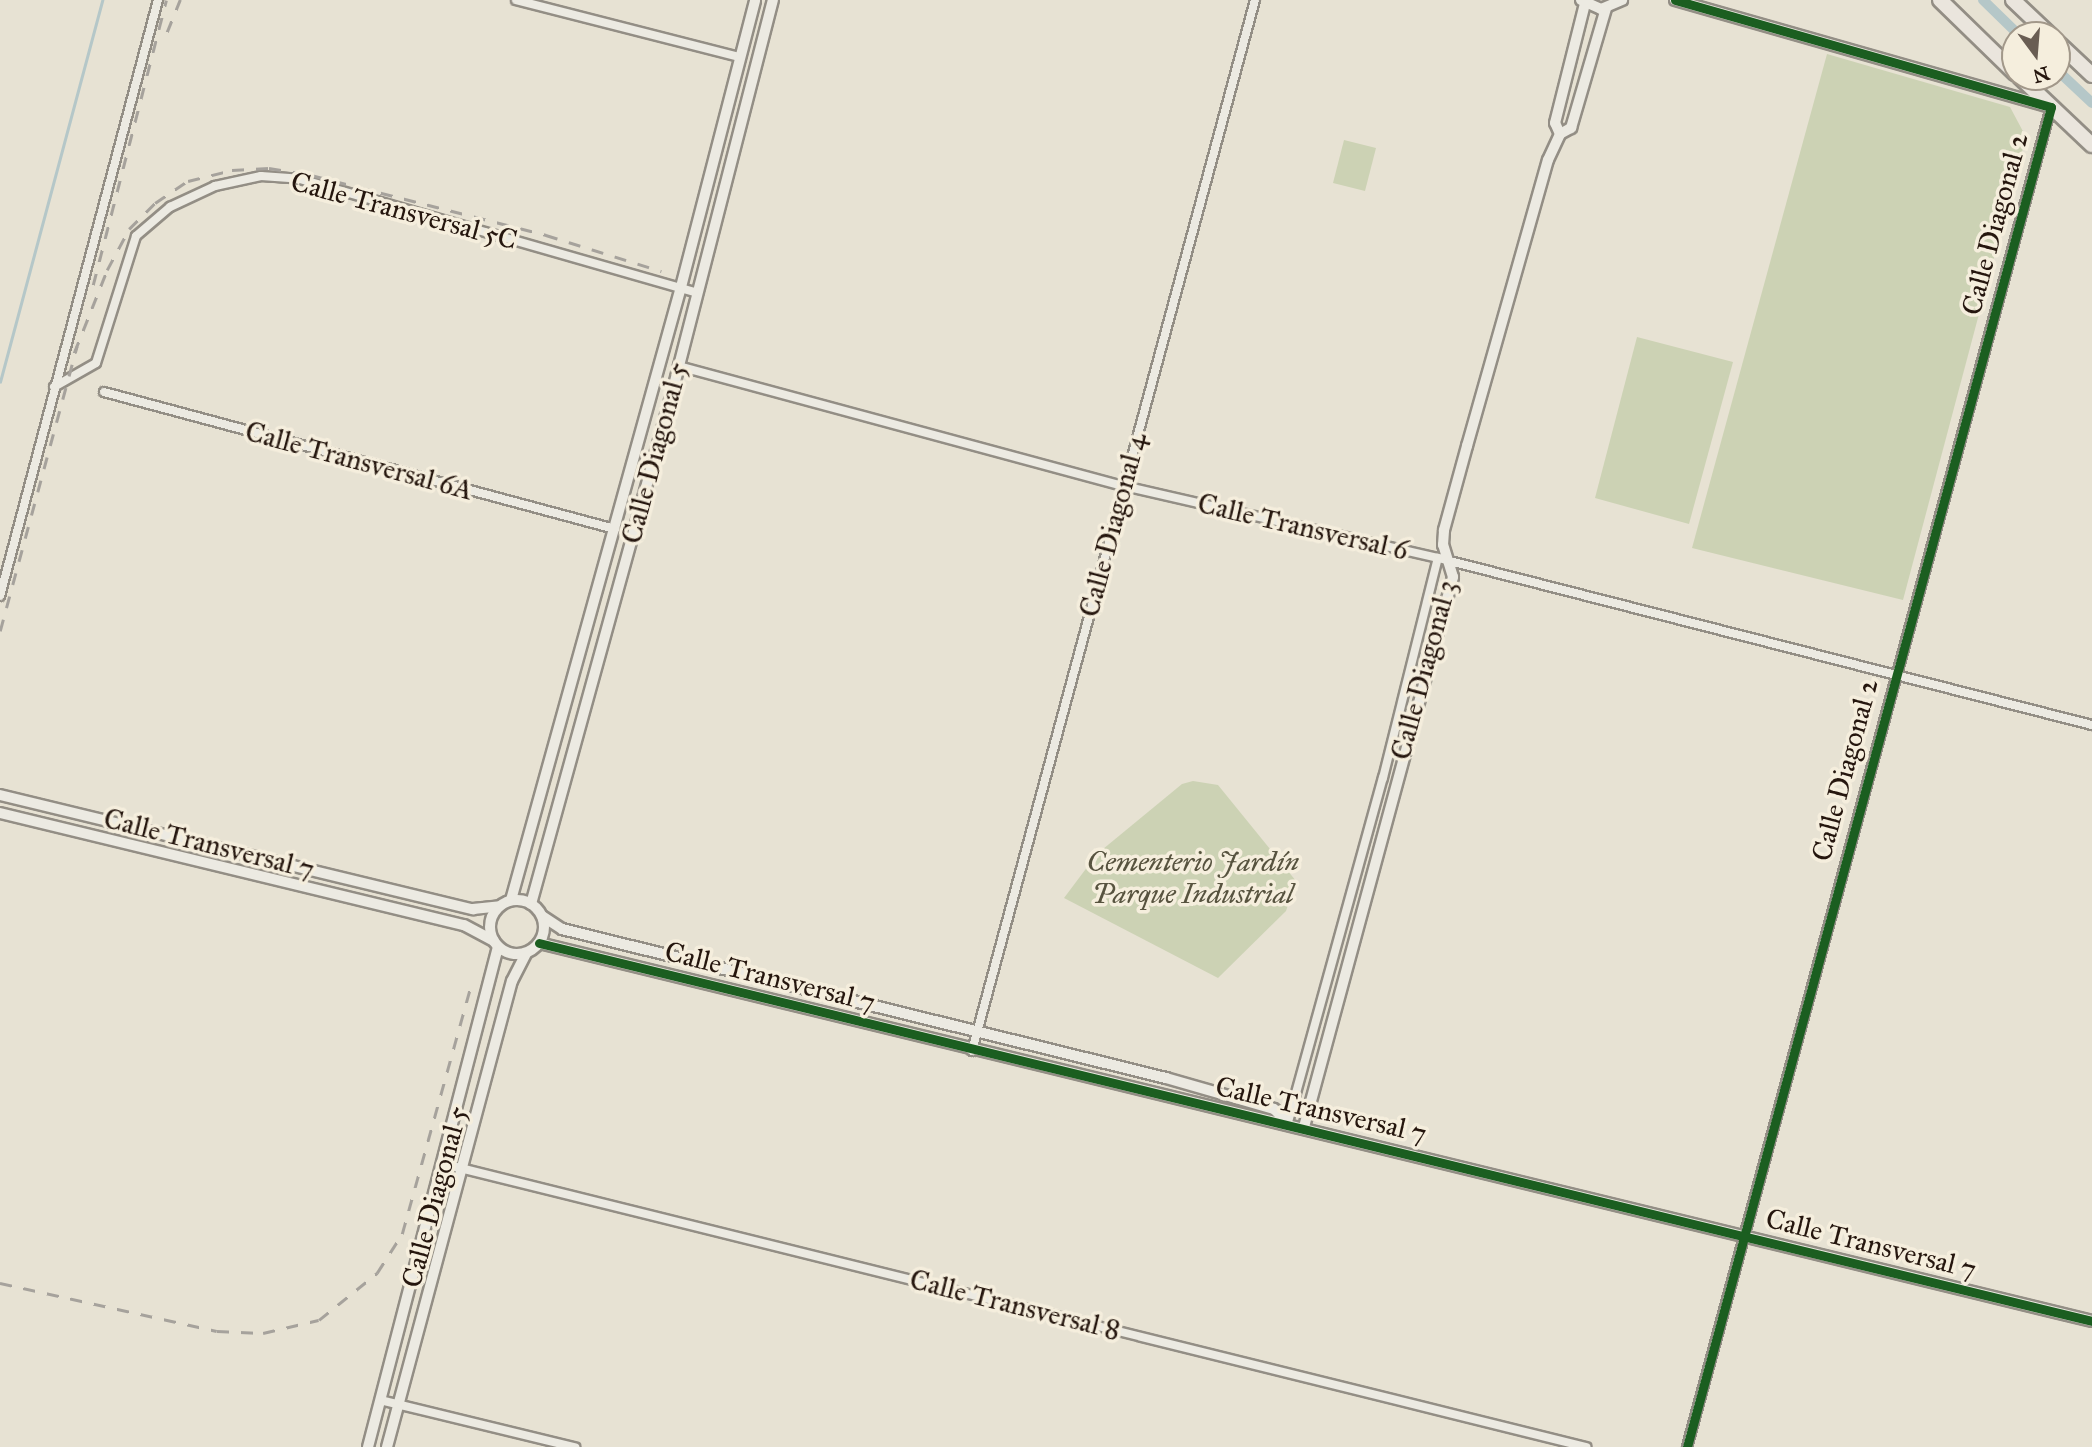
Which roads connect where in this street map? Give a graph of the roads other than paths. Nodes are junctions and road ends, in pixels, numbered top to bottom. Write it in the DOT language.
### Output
graph roads {
  1 [pos="158,0"];
  2 [pos="516,0"];
  3 [pos="755,0"];
  4 [pos="773,0"];
  5 [pos="1255,0"];
  6 [pos="1622,0"];
  7 [pos="1675,0"];
  8 [pos="1940,0"];
  9 [pos="2013,0"];
  10 [pos="1583,2"];
  11 [pos="1606,8"];
  12 [pos="2035,21"];
  13 [pos="2071,55"];
  14 [pos="740,57"];
  15 [pos="2001,59"];
  16 [pos="2092,75"];
  17 [pos="1565,86"];
  18 [pos="1582,91"];
  19 [pos="2034,91"];
  20 [pos="2051,107"];
  21 [pos="1560,134"];
  22 [pos="2092,145"];
  23 [pos="707,188"];
  24 [pos="722,195"];
  25 [pos="681,287"];
  26 [pos="698,292"];
  27 [pos="678,366"];
  28 [pos="54,387"];
  29 [pos="104,392"];
  30 [pos="1124,486"];
  31 [pos="615,528"];
  32 [pos="1442,559"];
  33 [pos="0,596"];
  34 [pos="594,602"];
  35 [pos="614,608"];
  36 [pos="1894,673"];
  37 [pos="2092,725"];
  38 [pos="0,795"];
  39 [pos="35,803"];
  40 [pos="0,813"];
  41 [pos="32,821"];
  42 [pos="181,837"];
  43 [pos="175,856"];
  44 [pos="360,881"];
  45 [pos="355,900"];
  46 [pos="512,900"];
  47 [pos="531,904"];
  48 [pos="500,906"];
  49 [pos="542,916"];
  50 [pos="539,943"];
  51 [pos="496,944"];
  52 [pos="526,953"];
  53 [pos="685,961"];
  54 [pos="681,977"];
  55 [pos="976,1033"];
  56 [pos="972,1051"];
  57 [pos="1287,1122"];
  58 [pos="1304,1128"];
  59 [pos="444,1164"];
  60 [pos="461,1169"];
  61 [pos="1743,1237"];
  62 [pos="2092,1321"];
  63 [pos="380,1400"];
  64 [pos="398,1404"];
  65 [pos="368,1447"];
  66 [pos="387,1447"];
  67 [pos="575,1447"];
  68 [pos="1586,1447"];
  69 [pos="1687,1447"];
  1 -- 28 [label="street"];
  2 -- 14 [label="street"];
  3 -- 14 [label="street, Calle Diagonal 5"];
  4 -- 24 [label="street, Calle Diagonal 5"];
  5 -- 30 [label="street, Calle Diagonal 4"];
  6 -- 11 [label="street"];
  7 -- 20 [label="street"];
  8 -- 15 [label="highway"];
  9 -- 12 [label="highway"];
  10 -- 11 [label="street"];
  10 -- 17 [label="street, Calle Diagonal 3"];
  11 -- 18 [label="street, Calle Diagonal 3"];
  13 -- 16 [label="highway"];
  14 -- 23 [label="street, Calle Diagonal 5"];
  17 -- 18 [label="street"];
  17 -- 21 [label="street, Calle Diagonal 3"];
  18 -- 21 [label="street, Calle Diagonal 3"];
  19 -- 20 [label="highway"];
  20 -- 22 [label="highway"];
  20 -- 36 [label="street, Calle Diagonal 2"];
  21 -- 32 [label="street, Calle Diagonal 3"];
  23 -- 24 [label="street"];
  23 -- 25 [label="street, Calle Diagonal 5"];
  24 -- 26 [label="street, Calle Diagonal 5"];
  25 -- 26 [label="street, Calle Transversal 5C"];
  25 -- 28 [label="street, Calle Transversal 5C"];
  25 -- 31 [label="street, Calle Diagonal 5"];
  26 -- 27 [label="street, Calle Diagonal 5"];
  27 -- 30 [label="street, Calle Transversal 6"];
  27 -- 35 [label="street, Calle Diagonal 5"];
  28 -- 33 [label="street"];
  29 -- 31 [label="street, Calle Transversal 6A"];
  30 -- 32 [label="street, Calle Transversal 6"];
  30 -- 55 [label="street, Calle Diagonal 4"];
  31 -- 34 [label="street, Calle Diagonal 5"];
  32 -- 36 [label="street, Calle Transversal 6"];
  32 -- 57 [label="street"];
  32 -- 58 [label="street, Calle Diagonal 3"];
  34 -- 35 [label="street"];
  34 -- 46 [label="street, Calle Diagonal 5"];
  35 -- 47 [label="street, Calle Diagonal 5"];
  36 -- 37 [label="street, Calle Transversal 6"];
  36 -- 61 [label="street, Calle Diagonal 2"];
  38 -- 39 [label="street, Calle Transversal 7"];
  39 -- 41 [label="street"];
  39 -- 42 [label="street, Calle Transversal 7"];
  40 -- 41 [label="street, Calle Transversal 7"];
  41 -- 43 [label="street, Calle Transversal 7"];
  42 -- 43 [label="street"];
  42 -- 44 [label="street, Calle Transversal 7"];
  43 -- 45 [label="street, Calle Transversal 7"];
  44 -- 45 [label="street"];
  44 -- 48 [label="street, Calle Transversal 7"];
  45 -- 51 [label="street, Calle Transversal 7"];
  46 -- 47 [label="street"];
  46 -- 48 [label="street"];
  47 -- 49 [label="street"];
  48 -- 51 [label="street"];
  49 -- 50 [label="street"];
  49 -- 53 [label="street, Calle Transversal 7"];
  50 -- 52 [label="street"];
  50 -- 54 [label="street, Calle Transversal 7"];
  51 -- 52 [label="street"];
  51 -- 59 [label="street, Calle Diagonal 5"];
  52 -- 60 [label="street, Calle Diagonal 5"];
  53 -- 54 [label="street"];
  53 -- 55 [label="street, Calle Transversal 7"];
  54 -- 56 [label="street, Calle Transversal 7"];
  55 -- 56 [label="street, Calle Diagonal 4"];
  55 -- 57 [label="street, Calle Transversal 7"];
  56 -- 57 [label="street, Calle Transversal 7"];
  57 -- 58 [label="street, Calle Transversal 7"];
  58 -- 61 [label="street, Calle Transversal 7"];
  59 -- 60 [label="street, Calle Transversal 8"];
  59 -- 63 [label="street, Calle Diagonal 5"];
  60 -- 64 [label="street, Calle Diagonal 5"];
  60 -- 68 [label="street, Calle Transversal 8"];
  61 -- 62 [label="street, Calle Transversal 7"];
  61 -- 69 [label="street, Calle Diagonal 2"];
  63 -- 64 [label="street"];
  63 -- 65 [label="street, Calle Diagonal 5"];
  64 -- 66 [label="street, Calle Diagonal 5"];
  64 -- 67 [label="street"];
}
